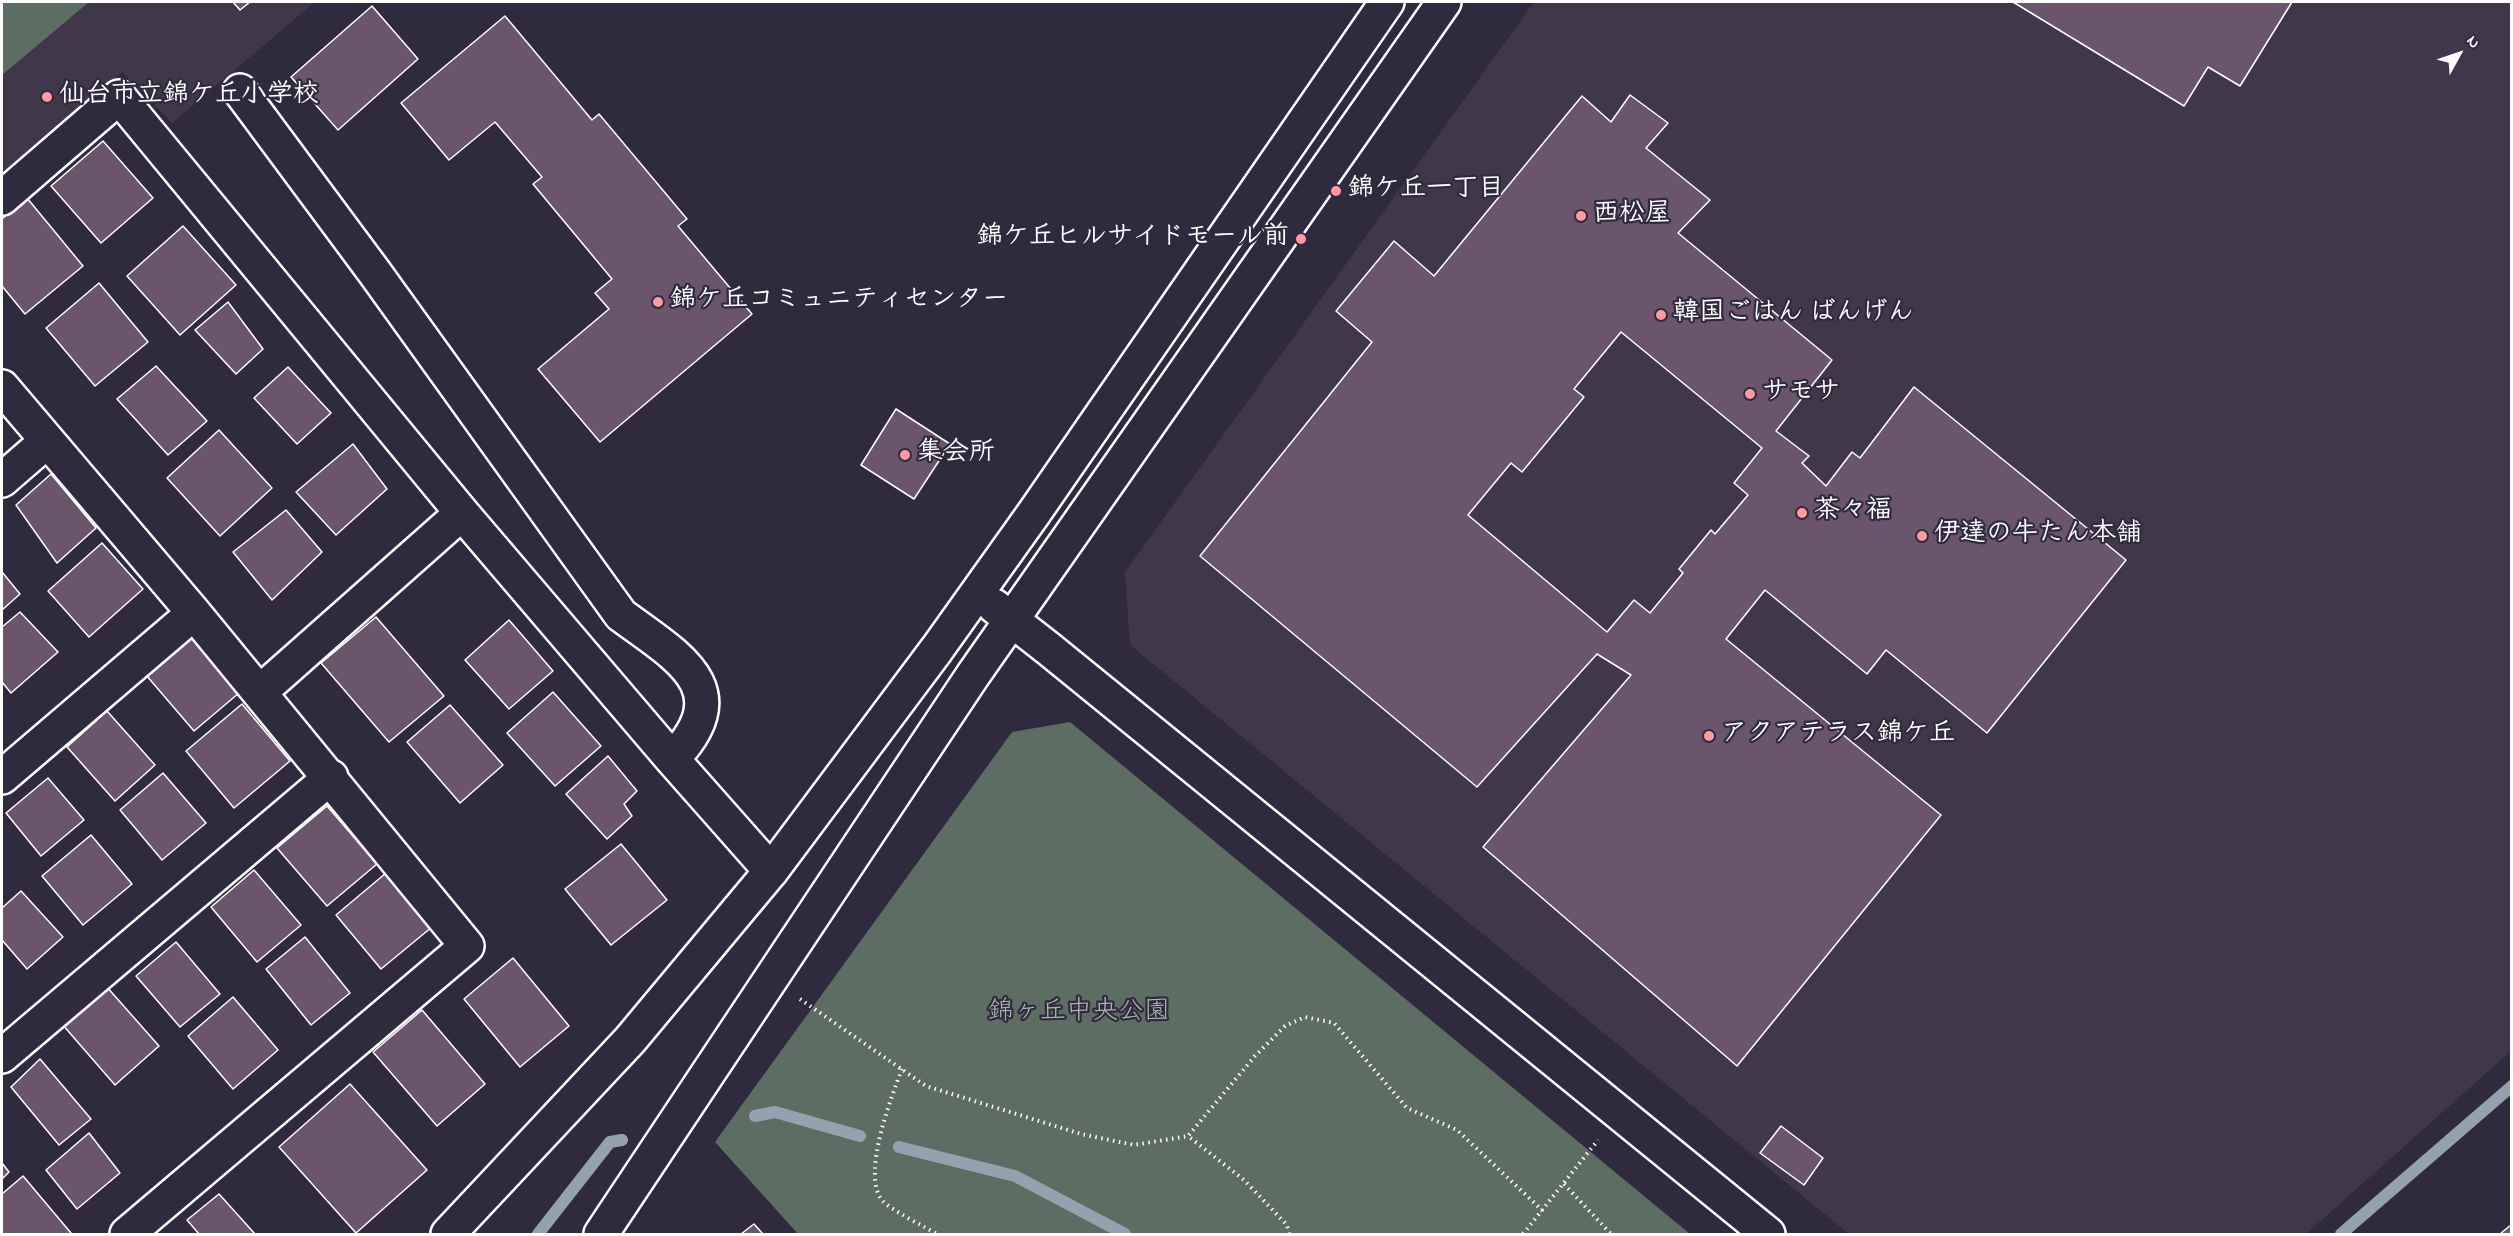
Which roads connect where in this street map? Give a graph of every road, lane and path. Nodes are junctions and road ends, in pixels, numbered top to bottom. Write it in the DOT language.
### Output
graph roads {
  1 [pos="1387,2"];
  2 [pos="1444,2"];
  3 [pos="240,91"];
  4 [pos="2,198"];
  5 [pos="2,387"];
  6 [pos="47,441"];
  7 [pos="2,480"];
  8 [pos="462,513"];
  9 [pos="976,594"];
  10 [pos="194,613"];
  11 [pos="1013,620"];
  12 [pos="260,692"];
  13 [pos="672,759"];
  14 [pos="2,777"];
  15 [pos="331,777"];
  16 [pos="771,871"];
  17 [pos="800,999"];
  18 [pos="2,1056"];
  19 [pos="902,1069"];
  20 [pos="1602,1134"];
  21 [pos="1188,1136"];
  22 [pos="1564,1184"];
  23 [pos="1543,1211"];
  24 [pos="127,1234"];
  25 [pos="448,1234"];
  26 [pos="601,1234"];
  27 [pos="937,1234"];
  28 [pos="1289,1234"];
  29 [pos="1523,1234"];
  30 [pos="1611,1234"];
  31 [pos="1768,1234"];
  1 -- 9 [label="street"];
  2 -- 11 [label="street"];
  3 -- 13 [label="street"];
  4 -- 8 [label="street"];
  5 -- 6 [label="street"];
  6 -- 7 [label="street"];
  6 -- 10 [label="street"];
  8 -- 12 [label="street"];
  8 -- 13 [label="street"];
  9 -- 11 [label="street"];
  9 -- 16 [label="street"];
  10 -- 12 [label="street"];
  10 -- 14 [label="street"];
  11 -- 26 [label="street"];
  11 -- 31 [label="street"];
  12 -- 15 [label="street"];
  13 -- 16 [label="street"];
  15 -- 18 [label="street"];
  15 -- 24 [label="street"];
  16 -- 25 [label="street"];
  17 -- 19 [label="path"];
  19 -- 21 [label="path"];
  19 -- 27 [label="path"];
  20 -- 22 [label="path"];
  21 -- 23 [label="path"];
  21 -- 28 [label="path"];
  22 -- 23 [label="path"];
  22 -- 30 [label="path"];
  23 -- 29 [label="path"];
}
